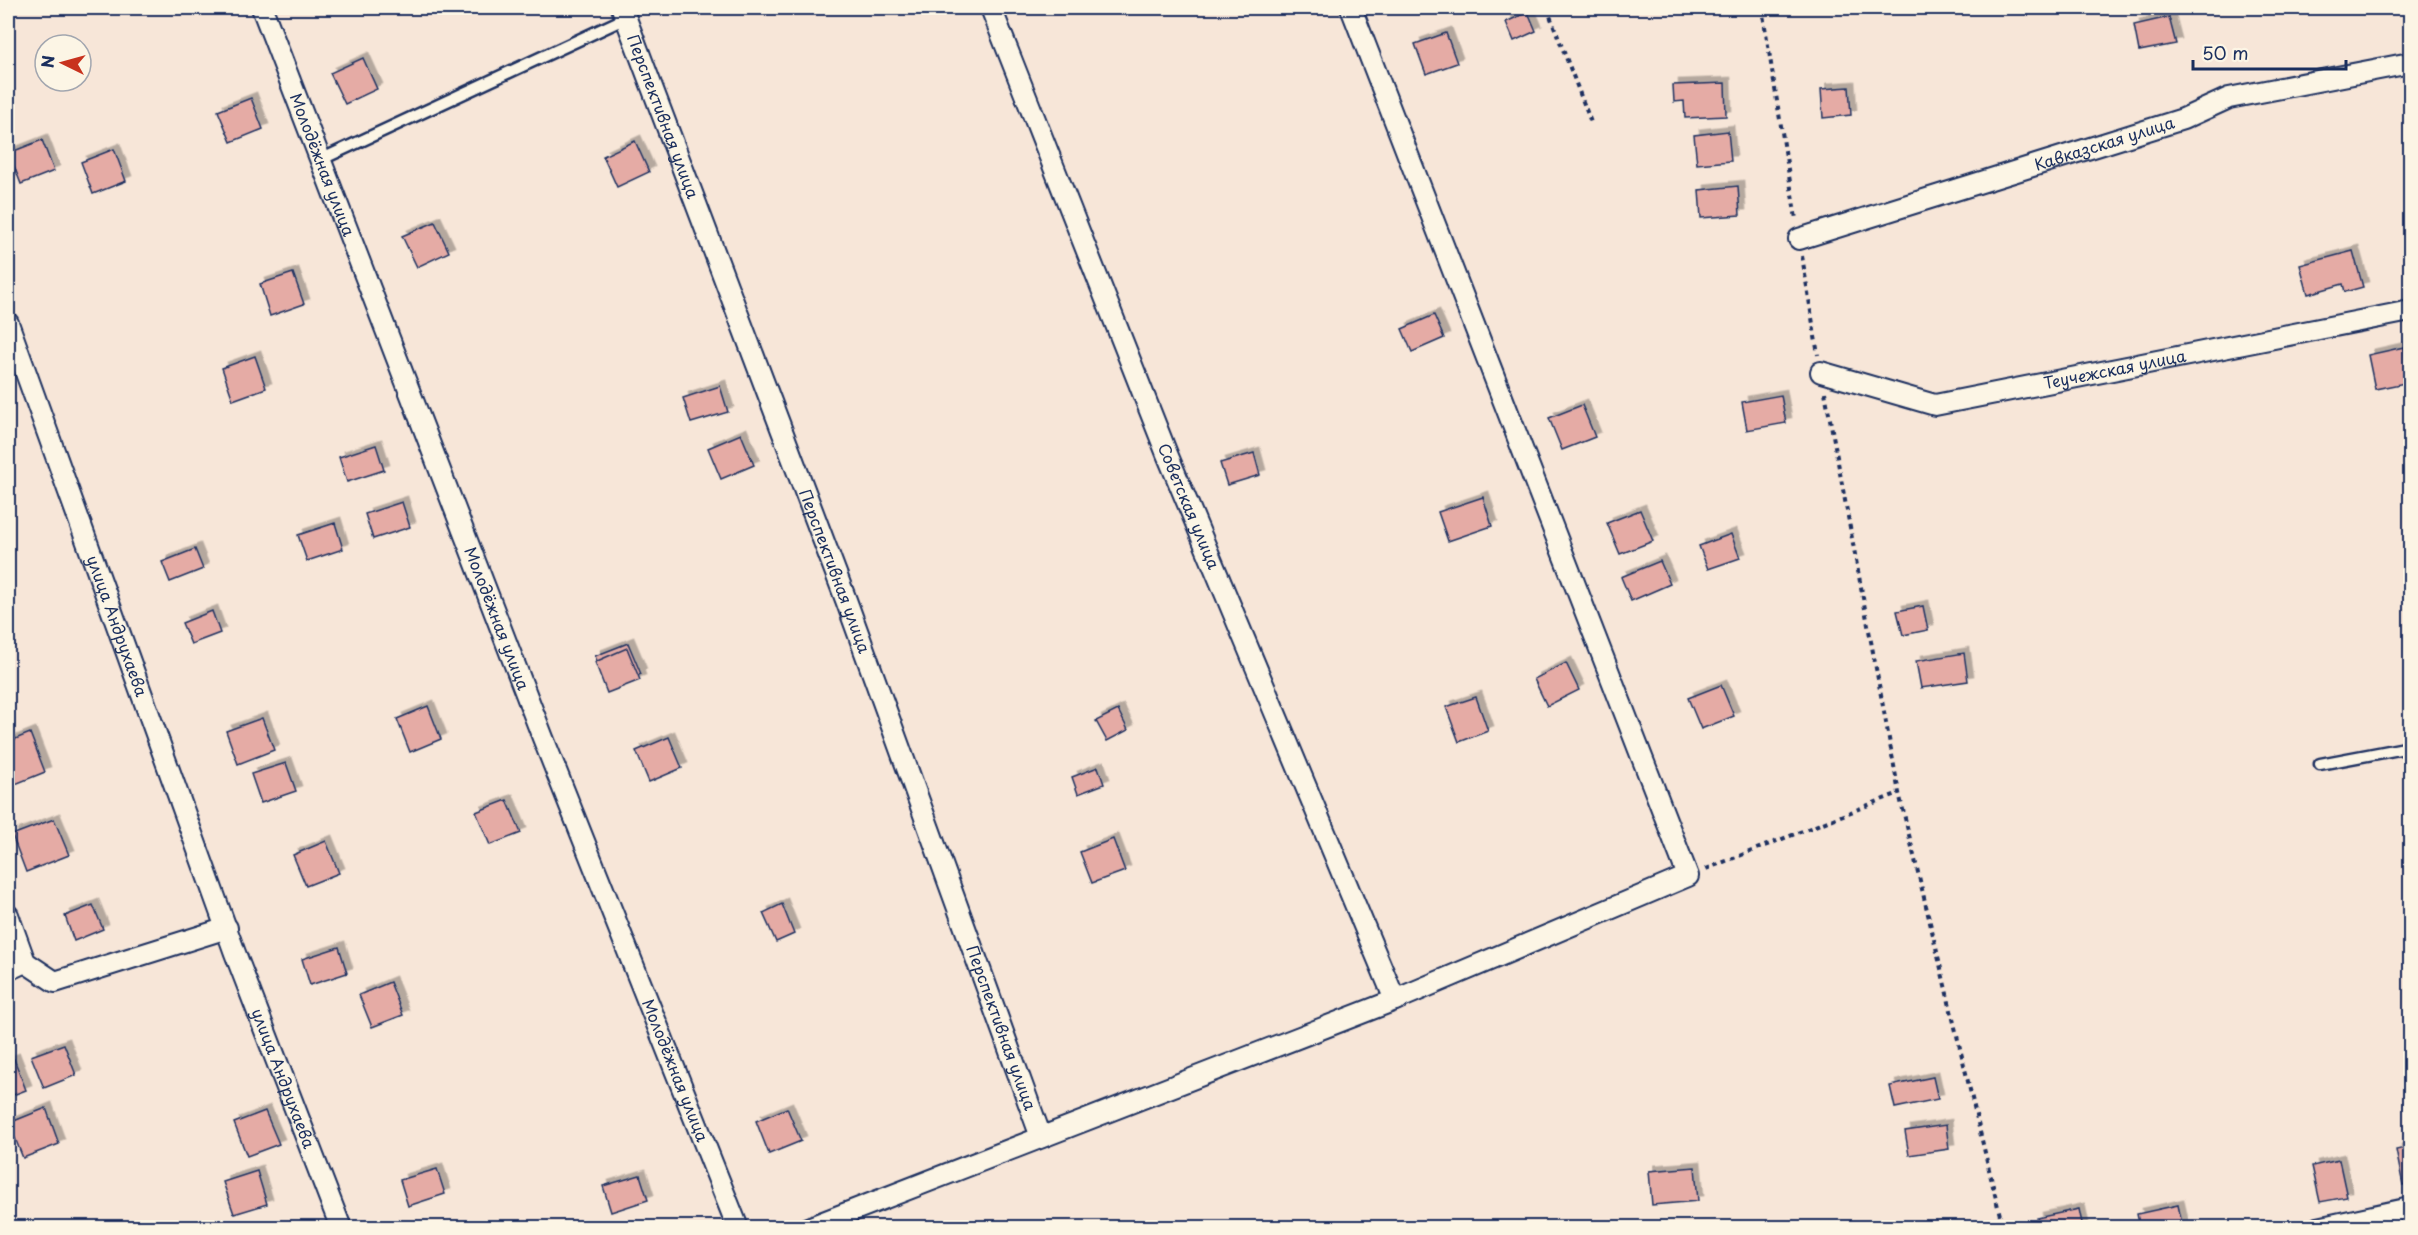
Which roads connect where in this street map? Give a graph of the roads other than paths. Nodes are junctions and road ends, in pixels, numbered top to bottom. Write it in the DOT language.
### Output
graph roads {
  1 [pos="261,8"];
  2 [pos="991,8"];
  3 [pos="1351,8"];
  4 [pos="624,13"];
  5 [pos="2410,63"];
  6 [pos="320,160"];
  7 [pos="1799,239"];
  8 [pos="2410,311"];
  9 [pos="8,323"];
  10 [pos="1821,372"];
  11 [pos="2410,747"];
  12 [pos="2320,764"];
  13 [pos="8,915"];
  14 [pos="227,928"];
  15 [pos="16,966"];
  16 [pos="1395,1000"];
  17 [pos="1041,1137"];
  18 [pos="2410,1208"];
  19 [pos="341,1227"];
  20 [pos="738,1227"];
  21 [pos="808,1227"];
  22 [pos="2318,1227"];
  1 -- 6 [label="street, Молодёжная улица"];
  2 -- 16 [label="street, Советская улица"];
  3 -- 16 [label="street"];
  4 -- 6 [label="lane"];
  4 -- 17 [label="street, Перспективная улица"];
  5 -- 7 [label="street, Кавказская улица"];
  6 -- 20 [label="street, Молодёжная улица"];
  8 -- 10 [label="street, Теучежская улица"];
  9 -- 14 [label="street, улица Андрухаева"];
  11 -- 12 [label="lane"];
  13 -- 15 [label="street"];
  14 -- 15 [label="street"];
  14 -- 19 [label="street, улица Андрухаева"];
  16 -- 17 [label="street"];
  17 -- 21 [label="street"];
  18 -- 22 [label="street"];
}
